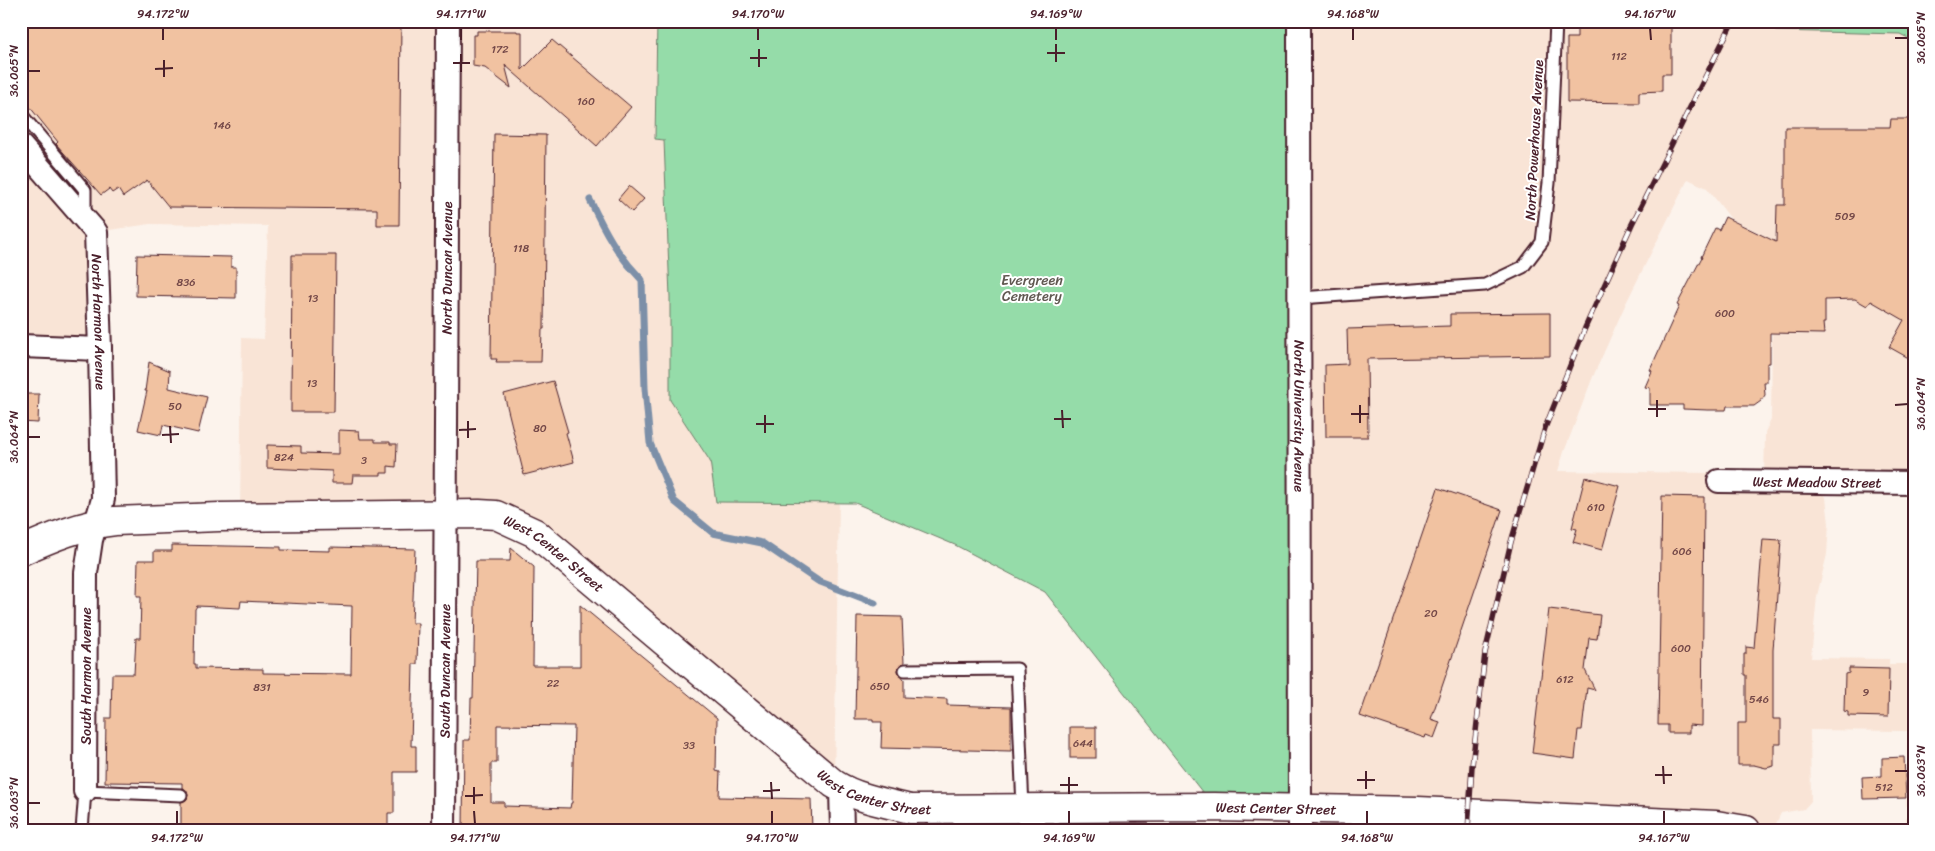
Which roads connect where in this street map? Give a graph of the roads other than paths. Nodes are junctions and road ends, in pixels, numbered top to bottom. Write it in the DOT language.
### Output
graph roads {
  1 [pos="448,21"];
  2 [pos="1299,21"];
  3 [pos="1556,21"];
  4 [pos="21,114"];
  5 [pos="21,146"];
  6 [pos="84,217"];
  7 [pos="1300,298"];
  8 [pos="21,346"];
  9 [pos="100,349"];
  10 [pos="1719,481"];
  11 [pos="1914,483"];
  12 [pos="445,513"];
  13 [pos="96,524"];
  14 [pos="21,551"];
  15 [pos="905,670"];
  16 [pos="841,789"];
  17 [pos="85,792"];
  18 [pos="181,794"];
  19 [pos="1023,808"];
  20 [pos="1300,820"];
  21 [pos="1716,828"];
  22 [pos="82,830"];
  23 [pos="444,830"];
  24 [pos="842,830"];
  25 [pos="1746,830"];
  1 -- 12 [label="street, North Duncan Avenue"];
  2 -- 7 [label="street, North University Avenue"];
  3 -- 7 [label="lane, North Powerhouse Avenue"];
  4 -- 6 [label="lane"];
  5 -- 6 [label="street, North Harmon Avenue"];
  6 -- 9 [label="street, North Harmon Avenue"];
  7 -- 20 [label="street, North University Avenue"];
  8 -- 9 [label="street"];
  9 -- 13 [label="street, North Harmon Avenue"];
  10 -- 11 [label="street, West Meadow Street"];
  12 -- 13 [label="street, West Center Street"];
  12 -- 16 [label="street, West Center Street"];
  12 -- 23 [label="street, South Duncan Avenue"];
  13 -- 14 [label="street, West Center Street"];
  13 -- 17 [label="street, South Harmon Avenue"];
  15 -- 19 [label="lane"];
  16 -- 19 [label="street, West Center Street"];
  16 -- 24 [label="street"];
  17 -- 18 [label="lane"];
  17 -- 22 [label="lane, South Harmon Avenue"];
  19 -- 20 [label="street, West Center Street"];
  20 -- 21 [label="street, West Center Street"];
  21 -- 25 [label="street, West Center Street"];
}
